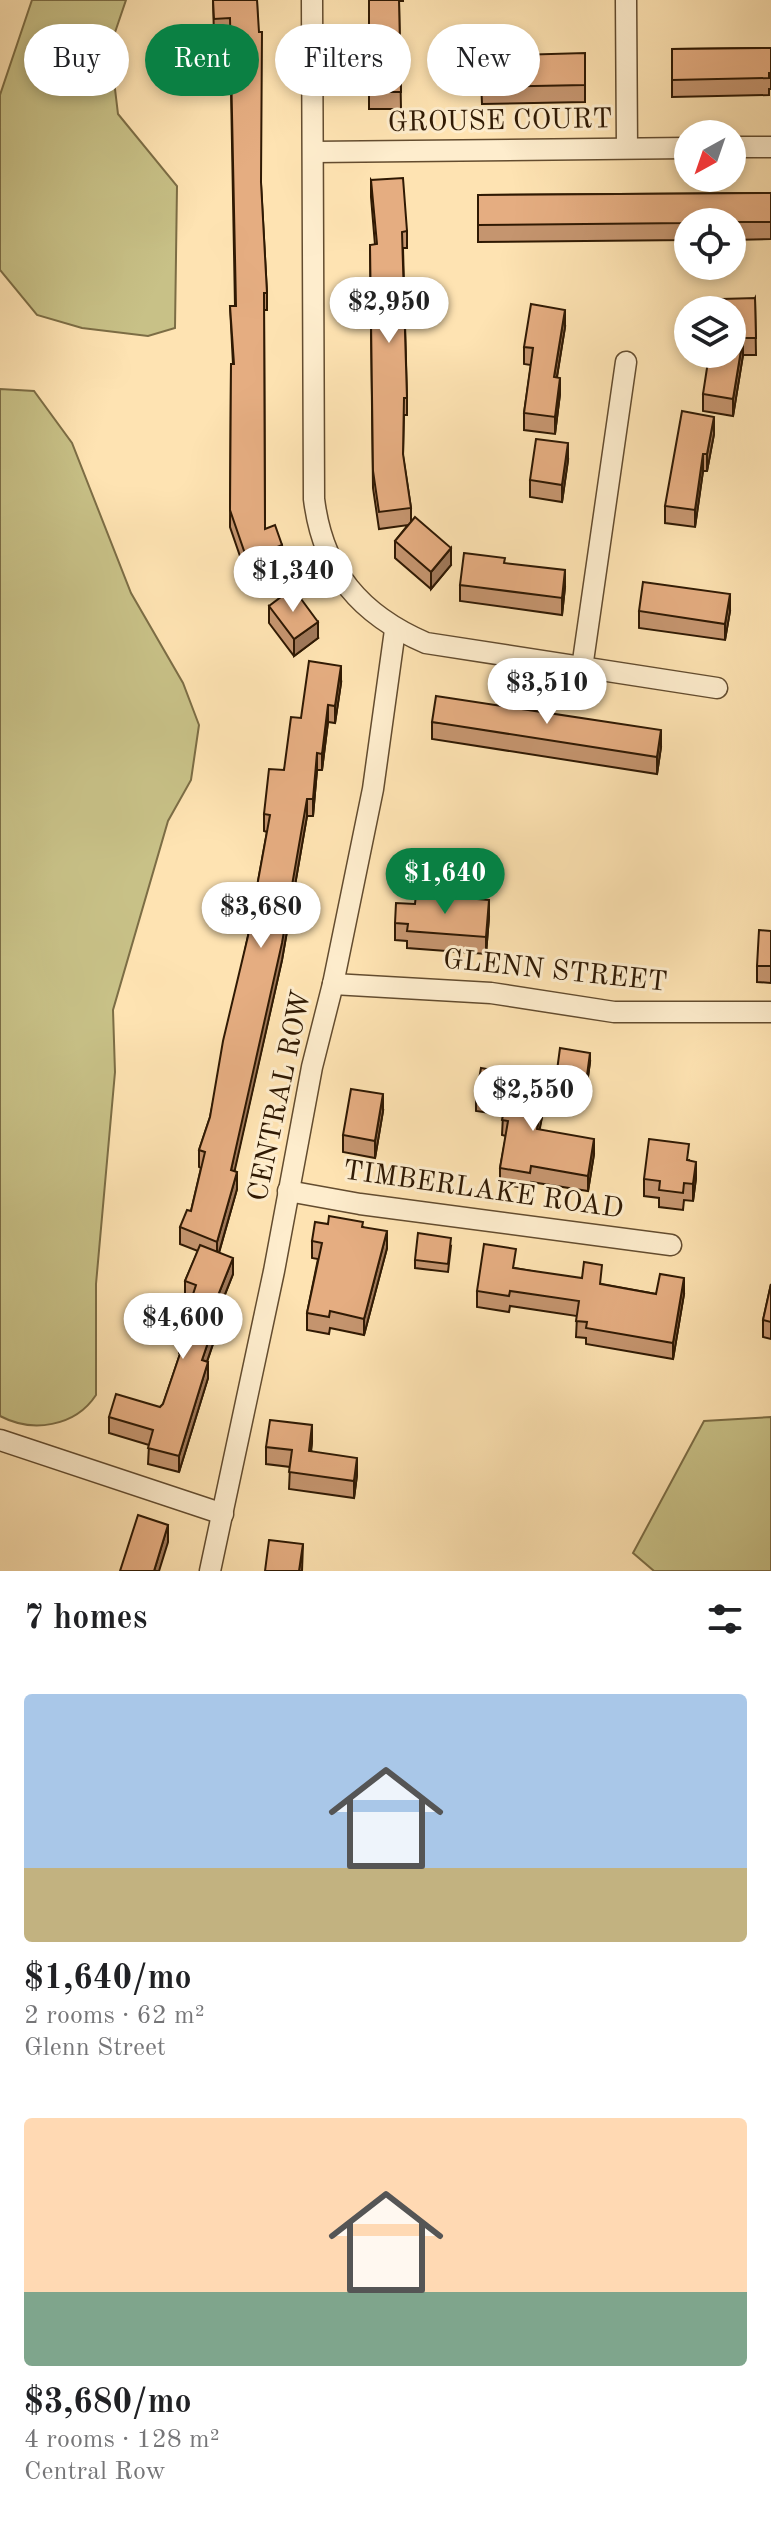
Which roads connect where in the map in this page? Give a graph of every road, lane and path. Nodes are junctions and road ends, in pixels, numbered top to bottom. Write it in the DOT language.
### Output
graph roads {
  1 [pos="312,0"];
  2 [pos="626,0"];
  3 [pos="746,147"];
  4 [pos="771,147"];
  5 [pos="627,148"];
  6 [pos="674,148"];
  7 [pos="314,152"];
  8 [pos="626,362"];
  9 [pos="395,630"];
  10 [pos="582,668"];
  11 [pos="717,688"];
  12 [pos="333,984"];
  13 [pos="771,1012"];
  14 [pos="288,1191"];
  15 [pos="671,1245"];
  16 [pos="0,1440"];
  17 [pos="223,1514"];
  18 [pos="210,1571"];
  1 -- 7 [label="street"];
  2 -- 5 [label="street"];
  3 -- 4 [label="street"];
  5 -- 6 [label="street, GROUSE COURT"];
  5 -- 7 [label="street, GROUSE COURT"];
  7 -- 9 [label="street"];
  8 -- 10 [label="street"];
  9 -- 10 [label="street"];
  9 -- 12 [label="street, CENTRAL ROW"];
  10 -- 11 [label="street"];
  12 -- 13 [label="street, GLENN STREET"];
  12 -- 14 [label="street, CENTRAL ROW"];
  14 -- 15 [label="street, TIMBERLAKE ROAD"];
  14 -- 17 [label="street, CENTRAL ROW"];
  16 -- 17 [label="street"];
  17 -- 18 [label="street, CENTRAL ROW"];
}
